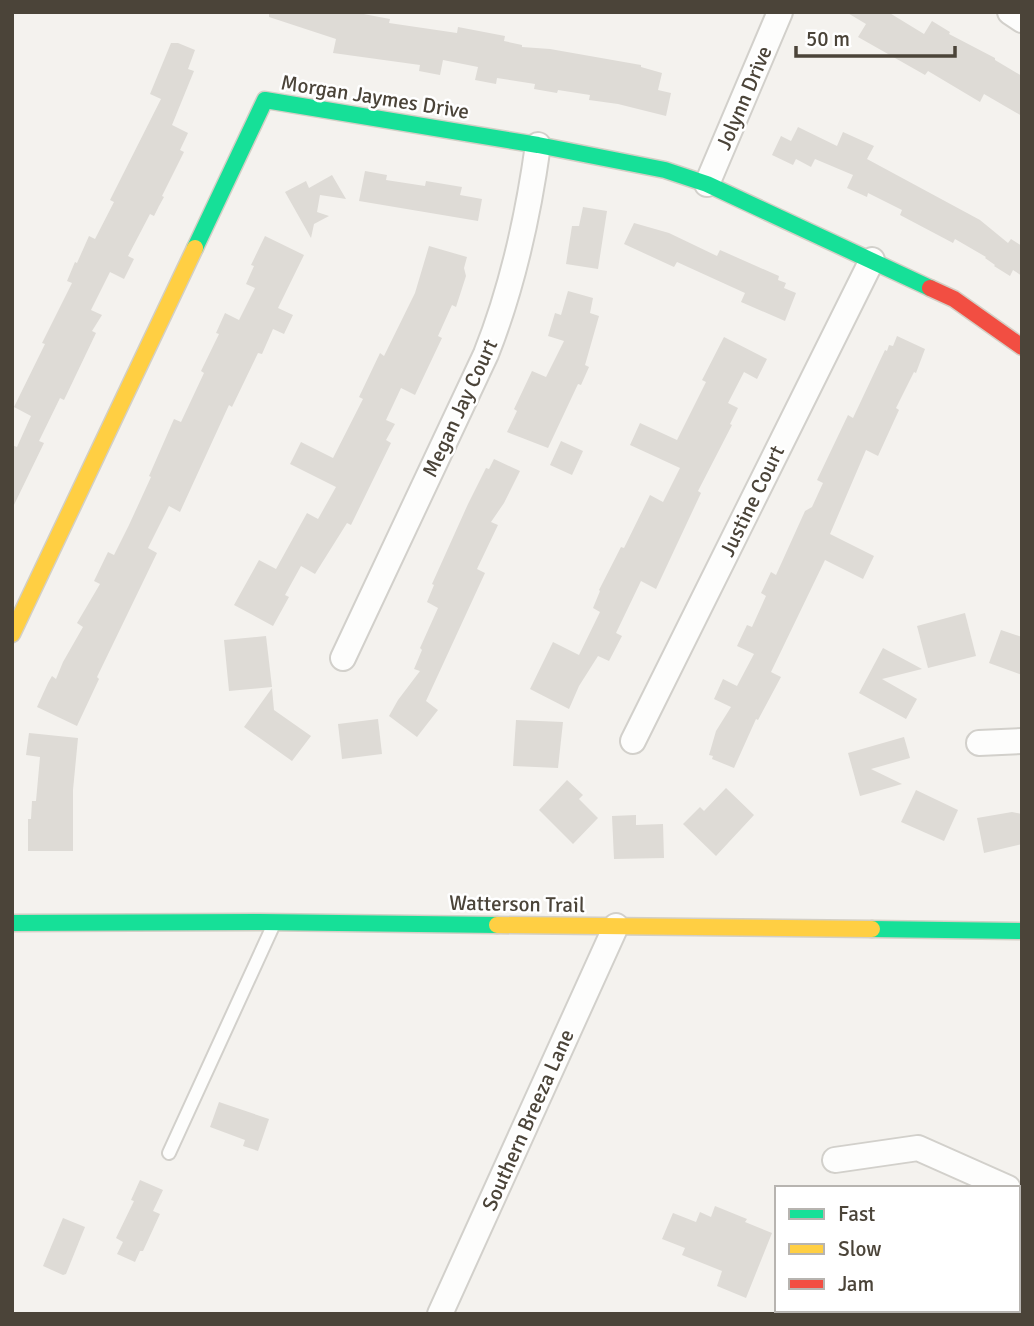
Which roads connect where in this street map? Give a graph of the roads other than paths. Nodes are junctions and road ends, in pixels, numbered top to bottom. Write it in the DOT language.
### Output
graph roads {
  1 [pos="780,12"];
  2 [pos="1010,12"];
  3 [pos="1022,20"];
  4 [pos="538,145"];
  5 [pos="707,184"];
  6 [pos="872,260"];
  7 [pos="1022,347"];
  8 [pos="12,634"];
  9 [pos="344,658"];
  10 [pos="633,741"];
  11 [pos="1022,741"];
  12 [pos="979,743"];
  13 [pos="12,923"];
  14 [pos="274,923"];
  15 [pos="616,926"];
  16 [pos="1022,931"];
  17 [pos="169,1153"];
  18 [pos="835,1160"];
  19 [pos="1004,1186"];
  20 [pos="440,1314"];
  1 -- 5 [label="street, Jolynn Drive"];
  2 -- 3 [label="street"];
  4 -- 5 [label="street, Morgan Jaymes Drive"];
  4 -- 8 [label="street, Morgan Jaymes Drive"];
  4 -- 9 [label="street, Megan Jay Court"];
  5 -- 6 [label="street, Morgan Jaymes Drive"];
  6 -- 7 [label="street, Morgan Jaymes Drive"];
  6 -- 10 [label="street, Justine Court"];
  11 -- 12 [label="street"];
  13 -- 14 [label="street, Watterson Trail"];
  14 -- 15 [label="street, Watterson Trail"];
  14 -- 17 [label="lane"];
  15 -- 16 [label="street, Watterson Trail"];
  15 -- 20 [label="street, Southern Breeza Lane"];
  18 -- 19 [label="street"];
}
